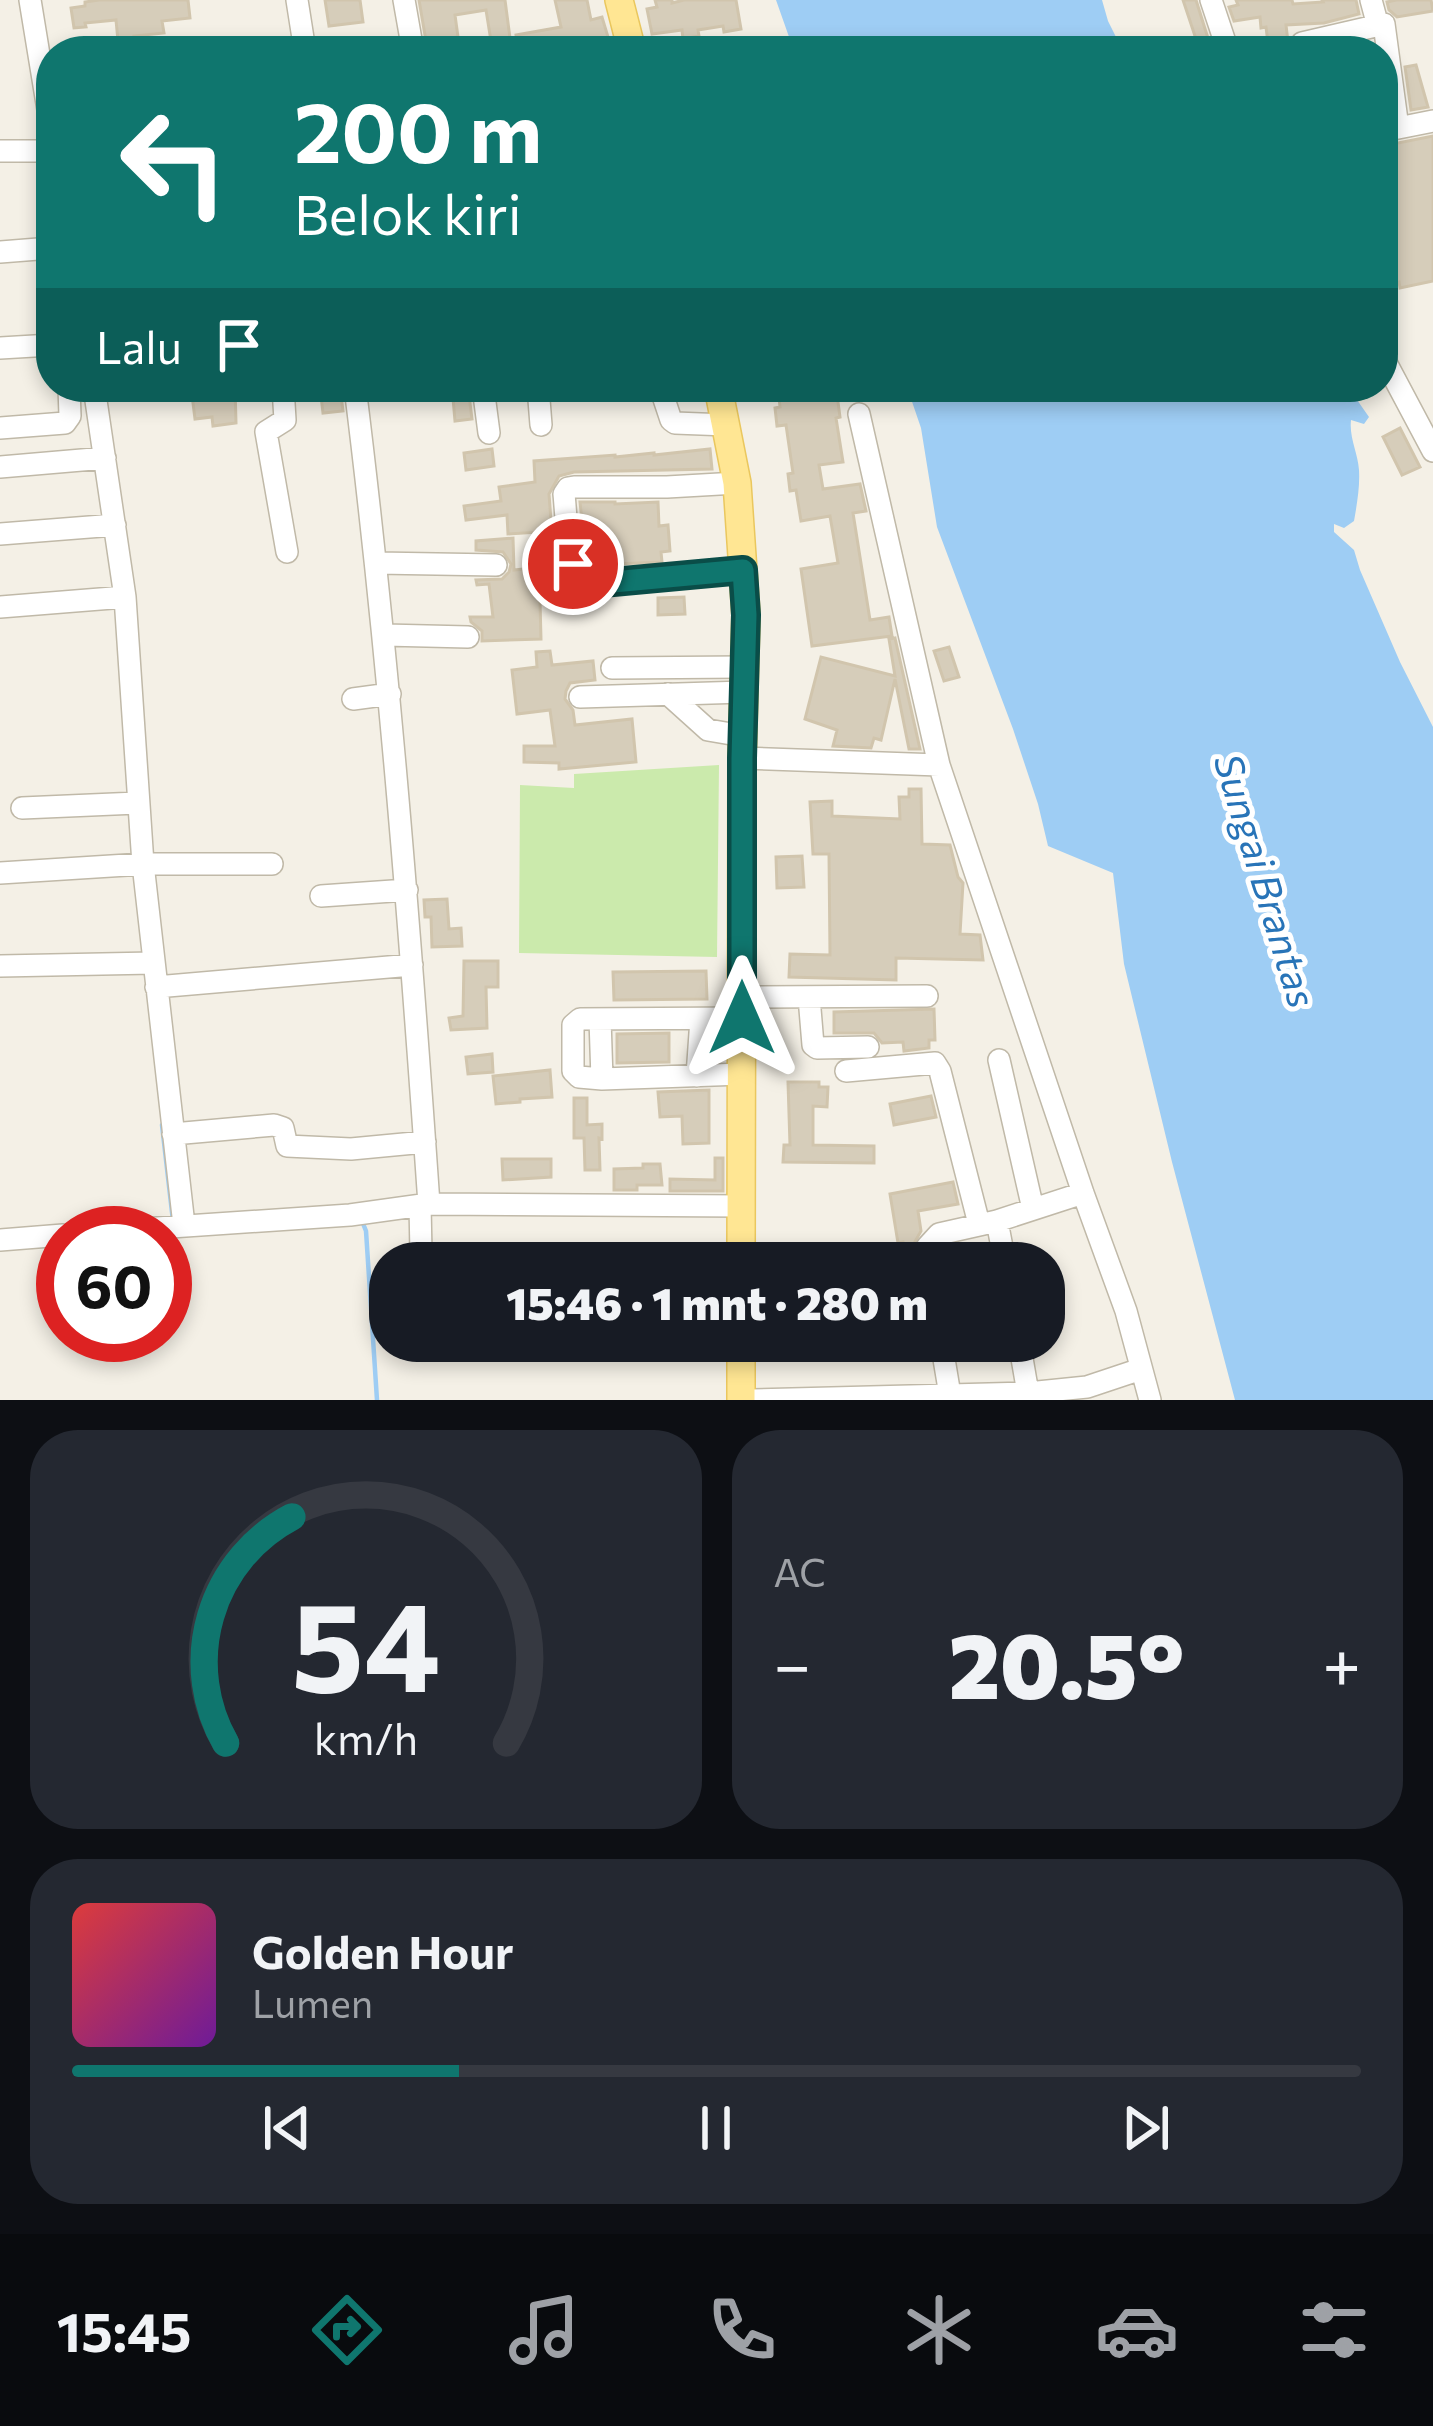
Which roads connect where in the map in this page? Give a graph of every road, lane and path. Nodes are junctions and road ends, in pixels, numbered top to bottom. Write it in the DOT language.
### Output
graph roads {
  1 [pos="30,0"];
  2 [pos="298,0"];
  3 [pos="404,0"];
  4 [pos="619,0"];
  5 [pos="1211,0"];
  6 [pos="1371,0"];
  7 [pos="1378,26"];
  8 [pos="303,36"];
  9 [pos="410,36"];
  10 [pos="628,36"];
  11 [pos="1223,36"];
  12 [pos="1333,36"];
  13 [pos="1385,36"];
  14 [pos="36,37"];
  15 [pos="1433,121"];
  16 [pos="1398,128"];
  17 [pos="0,151"];
  18 [pos="36,152"];
  19 [pos="36,249"];
  20 [pos="0,253"];
  21 [pos="36,347"];
  22 [pos="0,348"];
  23 [pos="1398,383"];
  24 [pos="70,402"];
  25 [pos="96,402"];
  26 [pos="284,402"];
  27 [pos="357,402"];
  28 [pos="485,402"];
  29 [pos="539,402"];
  30 [pos="665,402"];
  31 [pos="722,402"];
  32 [pos="859,414"];
  33 [pos="541,425"];
  34 [pos="727,425"];
  35 [pos="0,428"];
  36 [pos="489,433"];
  37 [pos="1430,440"];
  38 [pos="105,458"];
  39 [pos="0,467"];
  40 [pos="737,483"];
  41 [pos="115,525"];
  42 [pos="0,534"];
  43 [pos="287,552"];
  44 [pos="377,563"];
  45 [pos="496,565"];
  46 [pos="743,570"];
  47 [pos="125,597"];
  48 [pos="0,608"];
  49 [pos="385,635"];
  50 [pos="468,638"];
  51 [pos="612,668"];
  52 [pos="744,679"];
  53 [pos="390,694"];
  54 [pos="668,694"];
  55 [pos="580,697"];
  56 [pos="352,699"];
  57 [pos="742,747"];
  58 [pos="938,765"];
  59 [pos="137,803"];
  60 [pos="22,808"];
  61 [pos="142,863"];
  62 [pos="272,864"];
  63 [pos="0,872"];
  64 [pos="407,890"];
  65 [pos="322,896"];
  66 [pos="153,963"];
  67 [pos="412,964"];
  68 [pos="0,966"];
  69 [pos="156,987"];
  70 [pos="927,996"];
  71 [pos="809,997"];
  72 [pos="742,1008"];
  73 [pos="701,1019"];
  74 [pos="868,1047"];
  75 [pos="999,1060"];
  76 [pos="846,1071"];
  77 [pos="742,1074"];
  78 [pos="697,1076"];
  79 [pos="173,1134"];
  80 [pos="425,1142"];
  81 [pos="1083,1193"];
  82 [pos="425,1204"];
  83 [pos="176,1206"];
  84 [pos="741,1206"];
  85 [pos="1034,1209"];
  86 [pos="988,1222"];
  87 [pos="192,1225"];
  88 [pos="36,1237"];
  89 [pos="0,1240"];
  90 [pos="422,1242"];
  91 [pos="741,1242"];
  92 [pos="931,1242"];
  93 [pos="996,1242"];
  94 [pos="741,1362"];
  95 [pos="944,1362"];
  96 [pos="1023,1362"];
  97 [pos="1141,1370"];
  98 [pos="1028,1393"];
  99 [pos="1089,1393"];
  100 [pos="950,1395"];
  101 [pos="741,1400"];
  102 [pos="752,1400"];
  103 [pos="1150,1400"];
  1 -- 14 [label="street"];
  2 -- 8 [label="street"];
  3 -- 9 [label="street"];
  4 -- 10 [label="main road"];
  5 -- 11 [label="street"];
  6 -- 7 [label="street"];
  7 -- 12 [label="street"];
  7 -- 13 [label="street"];
  15 -- 16 [label="street"];
  17 -- 18 [label="street"];
  19 -- 20 [label="street"];
  21 -- 22 [label="street"];
  23 -- 37 [label="street"];
  24 -- 35 [label="street"];
  25 -- 38 [label="street"];
  26 -- 43 [label="street"];
  27 -- 44 [label="street"];
  28 -- 36 [label="street"];
  29 -- 33 [label="street"];
  30 -- 34 [label="street"];
  31 -- 34 [label="main road"];
  32 -- 58 [label="street"];
  34 -- 40 [label="main road"];
  38 -- 39 [label="street"];
  38 -- 41 [label="street"];
  40 -- 46 [label="main road"];
  40 -- 46 [label="street"];
  41 -- 42 [label="street"];
  41 -- 47 [label="street"];
  44 -- 45 [label="street"];
  44 -- 49 [label="street"];
  46 -- 52 [label="main road"];
  47 -- 48 [label="street"];
  47 -- 59 [label="street"];
  49 -- 50 [label="street"];
  49 -- 53 [label="street"];
  51 -- 52 [label="street"];
  52 -- 54 [label="street"];
  52 -- 57 [label="main road"];
  53 -- 56 [label="street"];
  53 -- 64 [label="street"];
  54 -- 55 [label="street"];
  54 -- 57 [label="street"];
  57 -- 58 [label="street"];
  57 -- 72 [label="main road"];
  58 -- 81 [label="street"];
  59 -- 60 [label="street"];
  59 -- 61 [label="street"];
  61 -- 62 [label="street"];
  61 -- 63 [label="street"];
  61 -- 66 [label="street"];
  64 -- 65 [label="street"];
  64 -- 67 [label="street"];
  66 -- 68 [label="street"];
  66 -- 69 [label="street"];
  67 -- 69 [label="street"];
  67 -- 80 [label="street"];
  69 -- 79 [label="street"];
  70 -- 71 [label="street"];
  71 -- 72 [label="street"];
  71 -- 74 [label="street"];
  72 -- 73 [label="street"];
  72 -- 77 [label="main road"];
  73 -- 78 [label="street"];
  73 -- 78 [label="street"];
  75 -- 85 [label="street"];
  76 -- 86 [label="street"];
  77 -- 78 [label="street"];
  77 -- 84 [label="main road"];
  79 -- 80 [label="street"];
  79 -- 83 [label="street"];
  80 -- 82 [label="street"];
  81 -- 85 [label="street"];
  81 -- 97 [label="street"];
  82 -- 84 [label="street"];
  82 -- 87 [label="street"];
  82 -- 90 [label="street"];
  84 -- 91 [label="main road"];
  85 -- 86 [label="street"];
  86 -- 92 [label="street"];
  86 -- 93 [label="street"];
  88 -- 89 [label="street"];
  94 -- 101 [label="main road"];
  95 -- 100 [label="street"];
  96 -- 98 [label="street"];
  97 -- 99 [label="street"];
  97 -- 103 [label="street"];
  98 -- 99 [label="street"];
  98 -- 100 [label="street"];
  100 -- 102 [label="street"];
}
